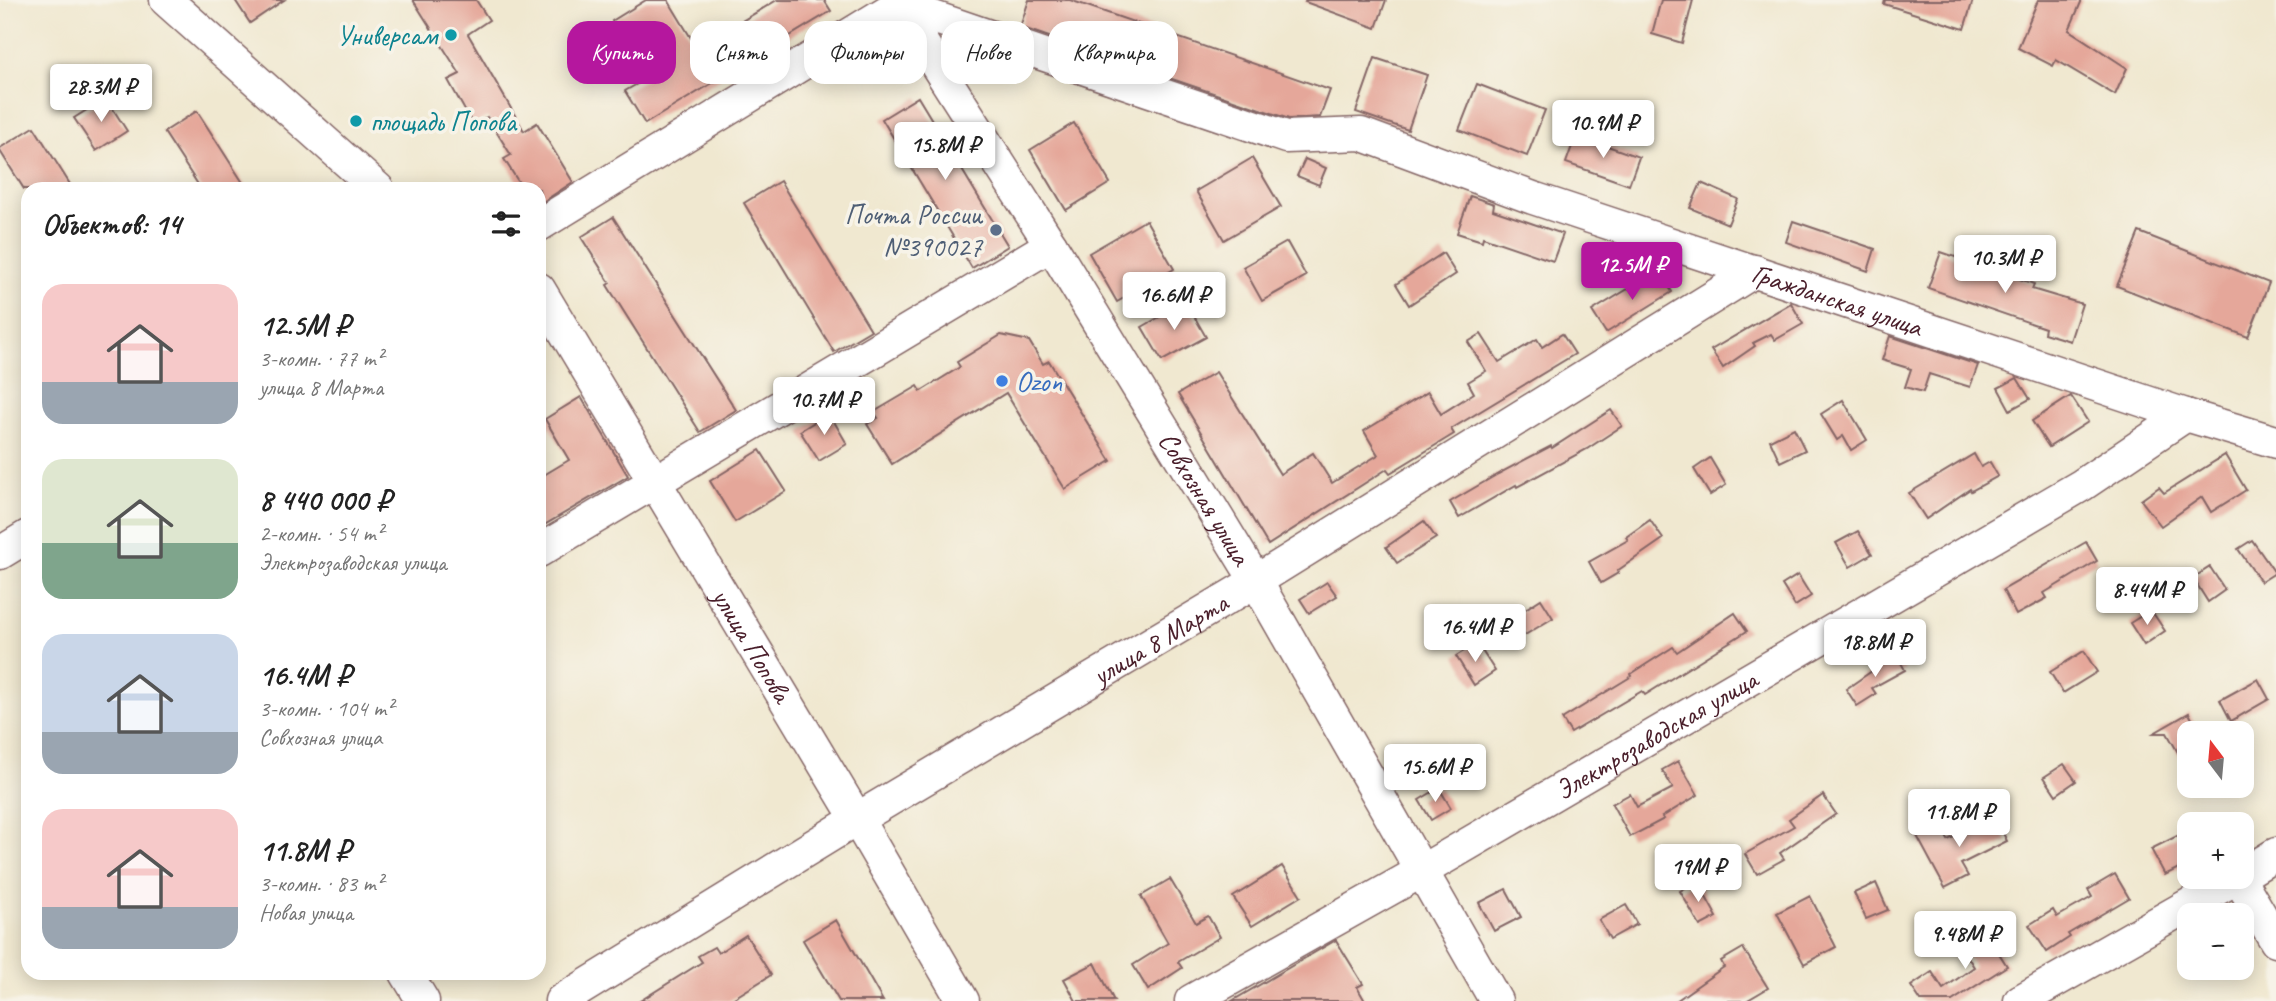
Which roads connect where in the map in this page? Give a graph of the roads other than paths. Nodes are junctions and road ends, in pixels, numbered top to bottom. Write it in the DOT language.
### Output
graph roads {
  1 [pos="166,0"];
  2 [pos="898,5"];
  3 [pos="370,182"];
  4 [pos="546,221"];
  5 [pos="1051,245"];
  6 [pos="1755,271"];
  7 [pos="546,301"];
  8 [pos="2186,415"];
  9 [pos="2276,442"];
  10 [pos="654,483"];
  11 [pos="21,540"];
  12 [pos="546,547"];
  13 [pos="0,553"];
  14 [pos="1256,582"];
  15 [pos="857,818"];
  16 [pos="2276,853"];
  17 [pos="2254,867"];
  18 [pos="1420,872"];
  19 [pos="2218,889"];
  20 [pos="2246,889"];
  21 [pos="2276,941"];
  22 [pos="410,980"];
  23 [pos="2057,991"];
  24 [pos="423,1001"];
  25 [pos="561,1001"];
  26 [pos="963,1001"];
  27 [pos="1191,1001"];
  28 [pos="1496,1001"];
  29 [pos="2020,1001"];
  1 -- 3 [label="street"];
  2 -- 4 [label="street"];
  2 -- 5 [label="street, Совхозная улица"];
  2 -- 6 [label="street, Гражданская улица"];
  5 -- 10 [label="street"];
  5 -- 14 [label="street, Совхозная улица"];
  6 -- 8 [label="street, Гражданская улица"];
  6 -- 14 [label="street, улица 8 Марта"];
  7 -- 10 [label="street, улица Попова"];
  8 -- 9 [label="street, Гражданская улица"];
  8 -- 18 [label="street, Электрозаводская улица"];
  10 -- 12 [label="street"];
  10 -- 15 [label="street, улица Попова"];
  11 -- 13 [label="street"];
  14 -- 15 [label="street, улица 8 Марта"];
  14 -- 18 [label="street, Совхозная улица"];
  15 -- 25 [label="street, улица 8 Марта"];
  15 -- 26 [label="street, улица Попова"];
  16 -- 17 [label="street"];
  18 -- 27 [label="street, Электрозаводская улица"];
  18 -- 28 [label="street, Совхозная улица"];
  19 -- 23 [label="street"];
  20 -- 21 [label="street"];
  22 -- 24 [label="street"];
  23 -- 29 [label="street"];
}
